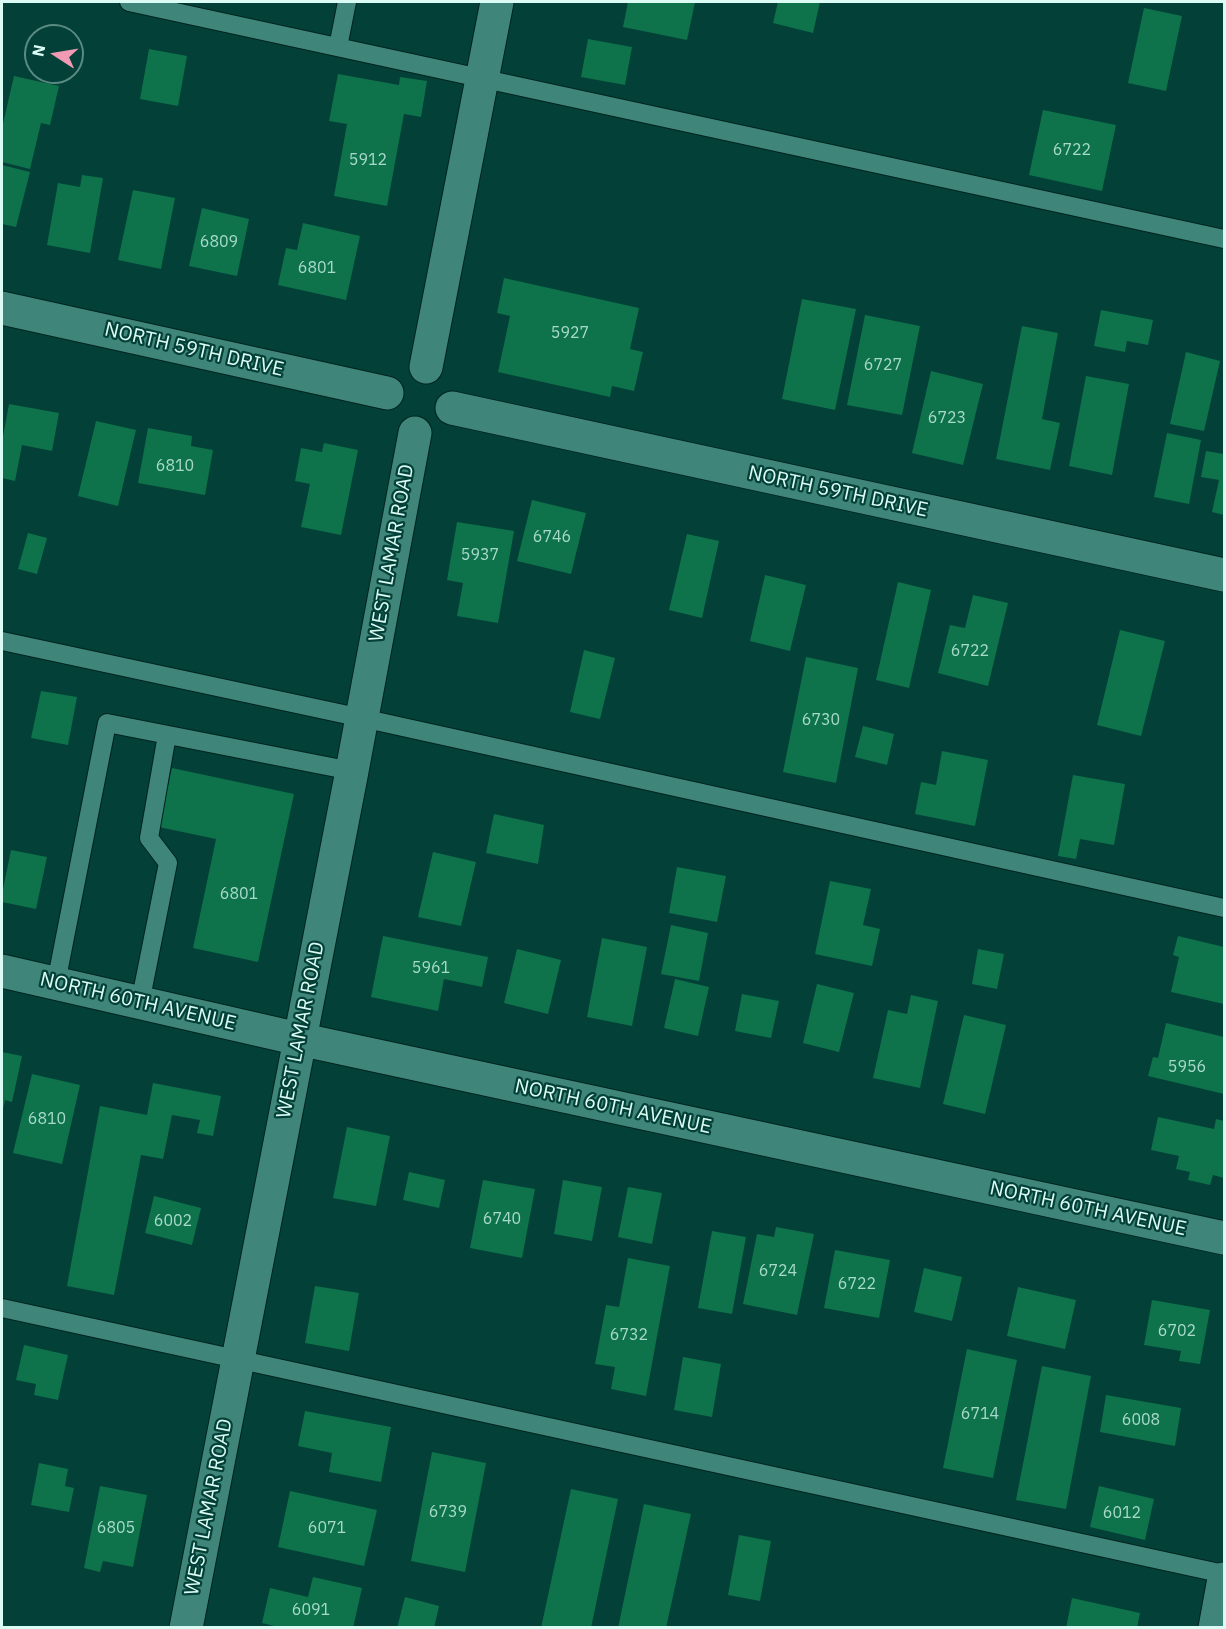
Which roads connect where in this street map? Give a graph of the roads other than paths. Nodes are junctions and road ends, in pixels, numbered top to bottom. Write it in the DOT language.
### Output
graph roads {
  1 [pos="129,2"];
  2 [pos="347,2"];
  3 [pos="497,2"];
  4 [pos="338,47"];
  5 [pos="482,77"];
  6 [pos="1224,239"];
  7 [pos="2,308"];
  8 [pos="426,367"];
  9 [pos="387,393"];
  10 [pos="452,408"];
  11 [pos="415,433"];
  12 [pos="1224,575"];
  13 [pos="2,641"];
  14 [pos="362,718"];
  15 [pos="167,735"];
  16 [pos="352,771"];
  17 [pos="1224,908"];
  18 [pos="2,971"];
  19 [pos="56,983"];
  20 [pos="140,1003"];
  21 [pos="299,1039"];
  22 [pos="1224,1238"];
  23 [pos="2,1308"];
  24 [pos="237,1359"];
  25 [pos="1224,1577"];
  26 [pos="186,1628"];
  27 [pos="1215,1628"];
  1 -- 4 [label="lane"];
  2 -- 4 [label="lane"];
  3 -- 5 [label="street"];
  4 -- 5 [label="lane"];
  5 -- 6 [label="lane"];
  5 -- 8 [label="street"];
  7 -- 9 [label="street, NORTH 59TH DRIVE"];
  8 -- 9 [label="street"];
  8 -- 10 [label="street"];
  9 -- 11 [label="street"];
  10 -- 11 [label="street"];
  10 -- 12 [label="street, NORTH 59TH DRIVE"];
  11 -- 14 [label="street, WEST LAMAR ROAD"];
  13 -- 14 [label="lane"];
  14 -- 16 [label="street, WEST LAMAR ROAD"];
  14 -- 17 [label="lane"];
  15 -- 16 [label="lane"];
  15 -- 19 [label="lane"];
  15 -- 20 [label="lane"];
  16 -- 21 [label="street, WEST LAMAR ROAD"];
  18 -- 19 [label="street, NORTH 60TH AVENUE"];
  19 -- 20 [label="street, NORTH 60TH AVENUE"];
  20 -- 21 [label="street, NORTH 60TH AVENUE"];
  21 -- 22 [label="street, NORTH 60TH AVENUE"];
  21 -- 24 [label="street, WEST LAMAR ROAD"];
  23 -- 24 [label="lane"];
  24 -- 25 [label="lane"];
  24 -- 26 [label="street, WEST LAMAR ROAD"];
  25 -- 27 [label="street"];
}
